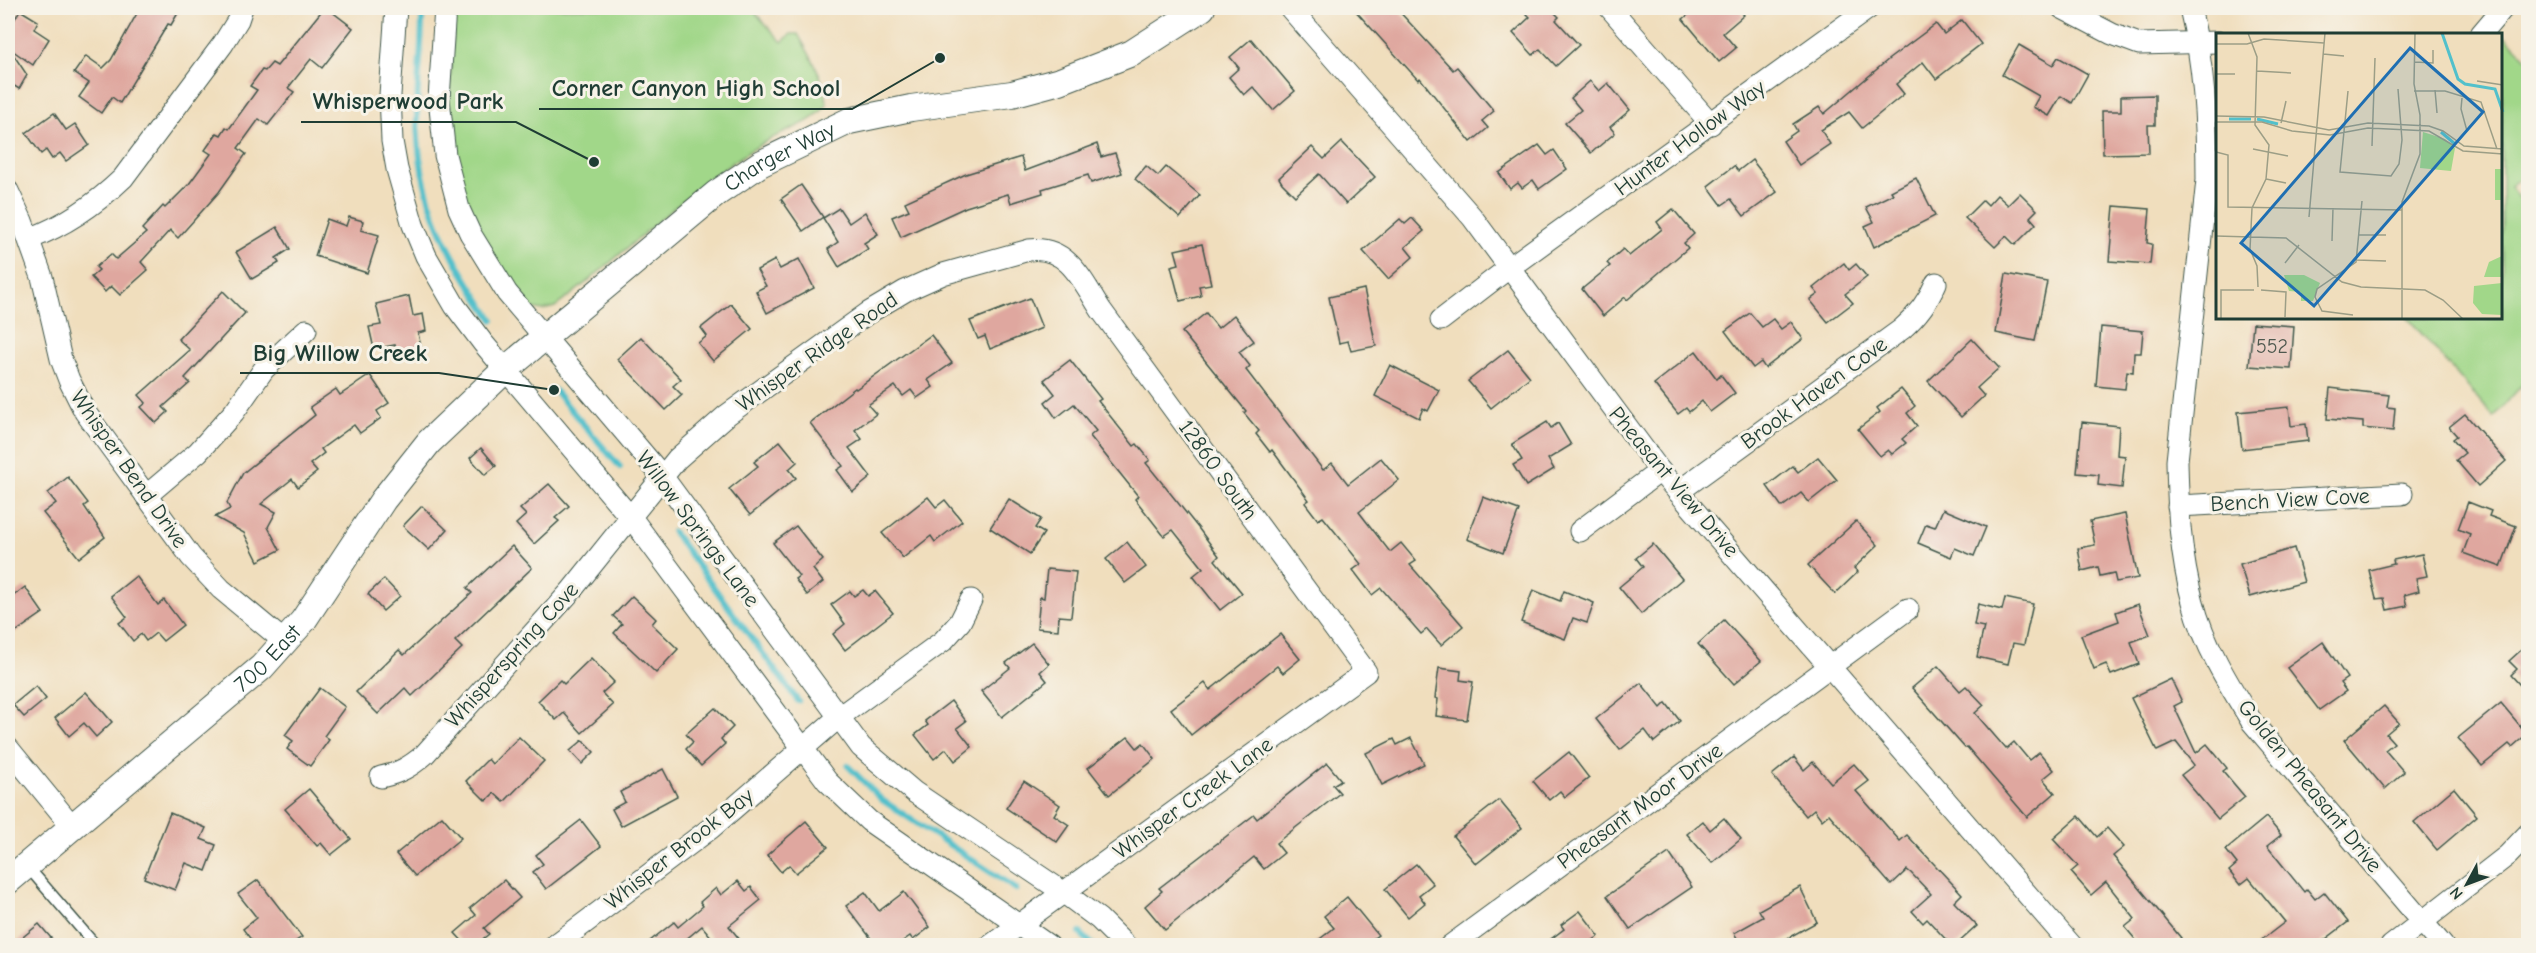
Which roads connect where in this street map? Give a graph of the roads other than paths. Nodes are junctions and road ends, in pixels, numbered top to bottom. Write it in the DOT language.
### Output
graph roads {
  1 [pos="242,8"];
  2 [pos="396,8"];
  3 [pos="446,8"];
  4 [pos="1202,8"];
  5 [pos="1290,8"];
  6 [pos="1610,8"];
  7 [pos="1869,8"];
  8 [pos="2062,8"];
  9 [pos="2190,8"];
  10 [pos="2503,8"];
  11 [pos="2482,33"];
  12 [pos="2208,42"];
  13 [pos="1711,124"];
  14 [pos="8,191"];
  15 [pos="29,239"];
  16 [pos="1072,265"];
  17 [pos="1510,267"];
  18 [pos="1936,283"];
  19 [pos="1441,320"];
  20 [pos="306,330"];
  21 [pos="544,338"];
  22 [pos="505,370"];
  23 [pos="481,392"];
  24 [pos="1660,471"];
  25 [pos="662,476"];
  26 [pos="1678,492"];
  27 [pos="2402,494"];
  28 [pos="146,496"];
  29 [pos="2178,506"];
  30 [pos="630,516"];
  31 [pos="1580,531"];
  32 [pos="971,600"];
  33 [pos="1908,609"];
  34 [pos="285,642"];
  35 [pos="1830,666"];
  36 [pos="1366,672"];
  37 [pos="839,717"];
  38 [pos="8,748"];
  39 [pos="801,748"];
  40 [pos="381,777"];
  41 [pos="72,826"];
  42 [pos="2529,834"];
  43 [pos="17,873"];
  44 [pos="1063,892"];
  45 [pos="2422,921"];
  46 [pos="1020,924"];
  47 [pos="96,945"];
  48 [pos="554,945"];
  49 [pos="990,945"];
  50 [pos="1049,945"];
  51 [pos="1126,945"];
  52 [pos="1450,945"];
  53 [pos="2072,945"];
  54 [pos="2391,945"];
  55 [pos="2443,945"];
  1 -- 15 [label="street"];
  2 -- 22 [label="street, Willow Springs Lane"];
  3 -- 21 [label="street, Willow Springs Lane"];
  4 -- 21 [label="street, Charger Way"];
  5 -- 17 [label="street, Pheasant View Drive"];
  6 -- 13 [label="street"];
  7 -- 13 [label="street, Hunter Hollow Way"];
  8 -- 12 [label="street"];
  9 -- 12 [label="street, Golden Pheasant Drive"];
  10 -- 11 [label="street"];
  12 -- 29 [label="street, Golden Pheasant Drive"];
  13 -- 17 [label="street, Hunter Hollow Way"];
  14 -- 15 [label="street, Whisper Bend Drive"];
  15 -- 28 [label="street, Whisper Bend Drive"];
  16 -- 25 [label="street, Whisper Ridge Road"];
  16 -- 36 [label="street, 12860 South"];
  17 -- 19 [label="street, Hunter Hollow Way"];
  17 -- 24 [label="street, Pheasant View Drive"];
  18 -- 26 [label="street, Brook Haven Cove"];
  20 -- 28 [label="street"];
  21 -- 22 [label="street, Charger Way"];
  21 -- 25 [label="street, Willow Springs Lane"];
  22 -- 23 [label="street, Charger Way"];
  22 -- 30 [label="street, Willow Springs Lane"];
  23 -- 34 [label="street, 700 East"];
  24 -- 26 [label="street, Pheasant View Drive"];
  24 -- 31 [label="street"];
  25 -- 30 [label="street, Whisper Ridge Road"];
  25 -- 37 [label="street, Willow Springs Lane"];
  26 -- 35 [label="street, Pheasant View Drive"];
  27 -- 29 [label="street, Bench View Cove"];
  28 -- 34 [label="street, Whisper Bend Drive"];
  29 -- 45 [label="street, Golden Pheasant Drive"];
  30 -- 39 [label="street, Willow Springs Lane"];
  30 -- 40 [label="street, Whisperspring Cove"];
  32 -- 37 [label="street, Whisper Brook Bay"];
  33 -- 35 [label="street, Pheasant Moor Drive"];
  34 -- 41 [label="street, 700 East"];
  35 -- 52 [label="street, Pheasant Moor Drive"];
  35 -- 53 [label="street, Pheasant View Drive"];
  36 -- 44 [label="street, Whisper Creek Lane"];
  37 -- 39 [label="street, Whisper Brook Bay"];
  37 -- 44 [label="street, Willow Springs Lane"];
  38 -- 41 [label="street"];
  39 -- 46 [label="street, Willow Springs Lane"];
  39 -- 48 [label="street, Whisper Brook Bay"];
  41 -- 43 [label="street, 700 East"];
  42 -- 45 [label="street"];
  43 -- 47 [label="lane"];
  44 -- 46 [label="street, Whisper Creek Lane"];
  44 -- 51 [label="street, Willow Springs Lane"];
  45 -- 54 [label="street"];
  45 -- 55 [label="street, Golden Pheasant Drive"];
  46 -- 49 [label="street, Whisper Creek Lane"];
  46 -- 50 [label="street, Willow Springs Lane"];
}
